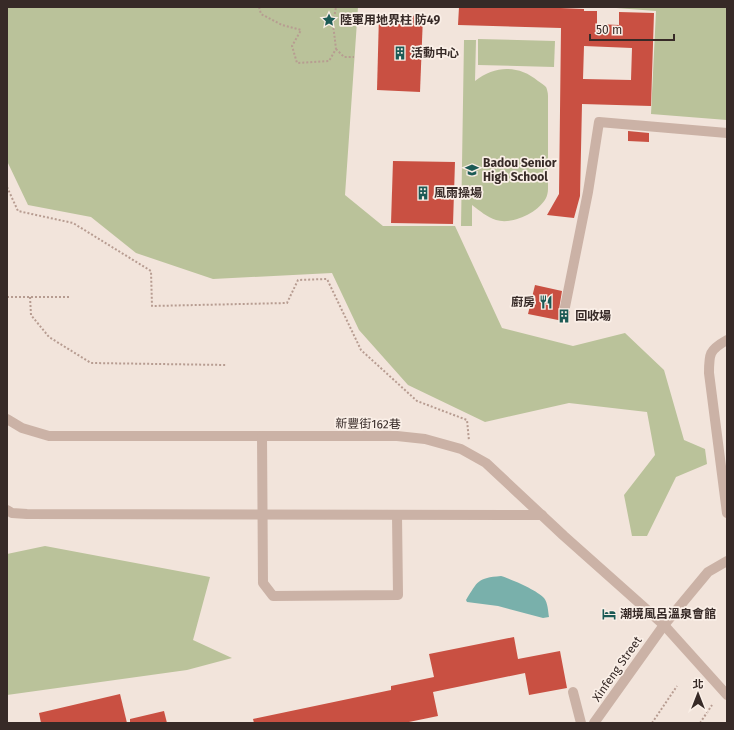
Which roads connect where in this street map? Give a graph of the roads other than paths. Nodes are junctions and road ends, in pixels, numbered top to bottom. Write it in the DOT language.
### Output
graph roads {
  1 [pos="727,133"];
  2 [pos="565,307"];
  3 [pos="727,340"];
  4 [pos="7,419"];
  5 [pos="262,436"];
  6 [pos="7,510"];
  7 [pos="727,513"];
  8 [pos="263,514"];
  9 [pos="397,515"];
  10 [pos="542,515"];
  11 [pos="727,561"];
  12 [pos="664,625"];
  13 [pos="573,692"];
  14 [pos="727,695"];
  15 [pos="581,723"];
  16 [pos="594,723"];
  1 -- 2 [label="street"];
  3 -- 7 [label="street"];
  4 -- 5 [label="street, 新豐街162巷"];
  5 -- 8 [label="street"];
  5 -- 10 [label="street, 新豐街162巷"];
  6 -- 8 [label="street"];
  8 -- 9 [label="street"];
  8 -- 9 [label="street"];
  9 -- 10 [label="street"];
  10 -- 12 [label="street, 新豐街162巷"];
  11 -- 12 [label="street, Xinfeng Street"];
  12 -- 14 [label="street, 新豐街162巷"];
  12 -- 16 [label="street, Xinfeng Street"];
  13 -- 15 [label="street"];
}
